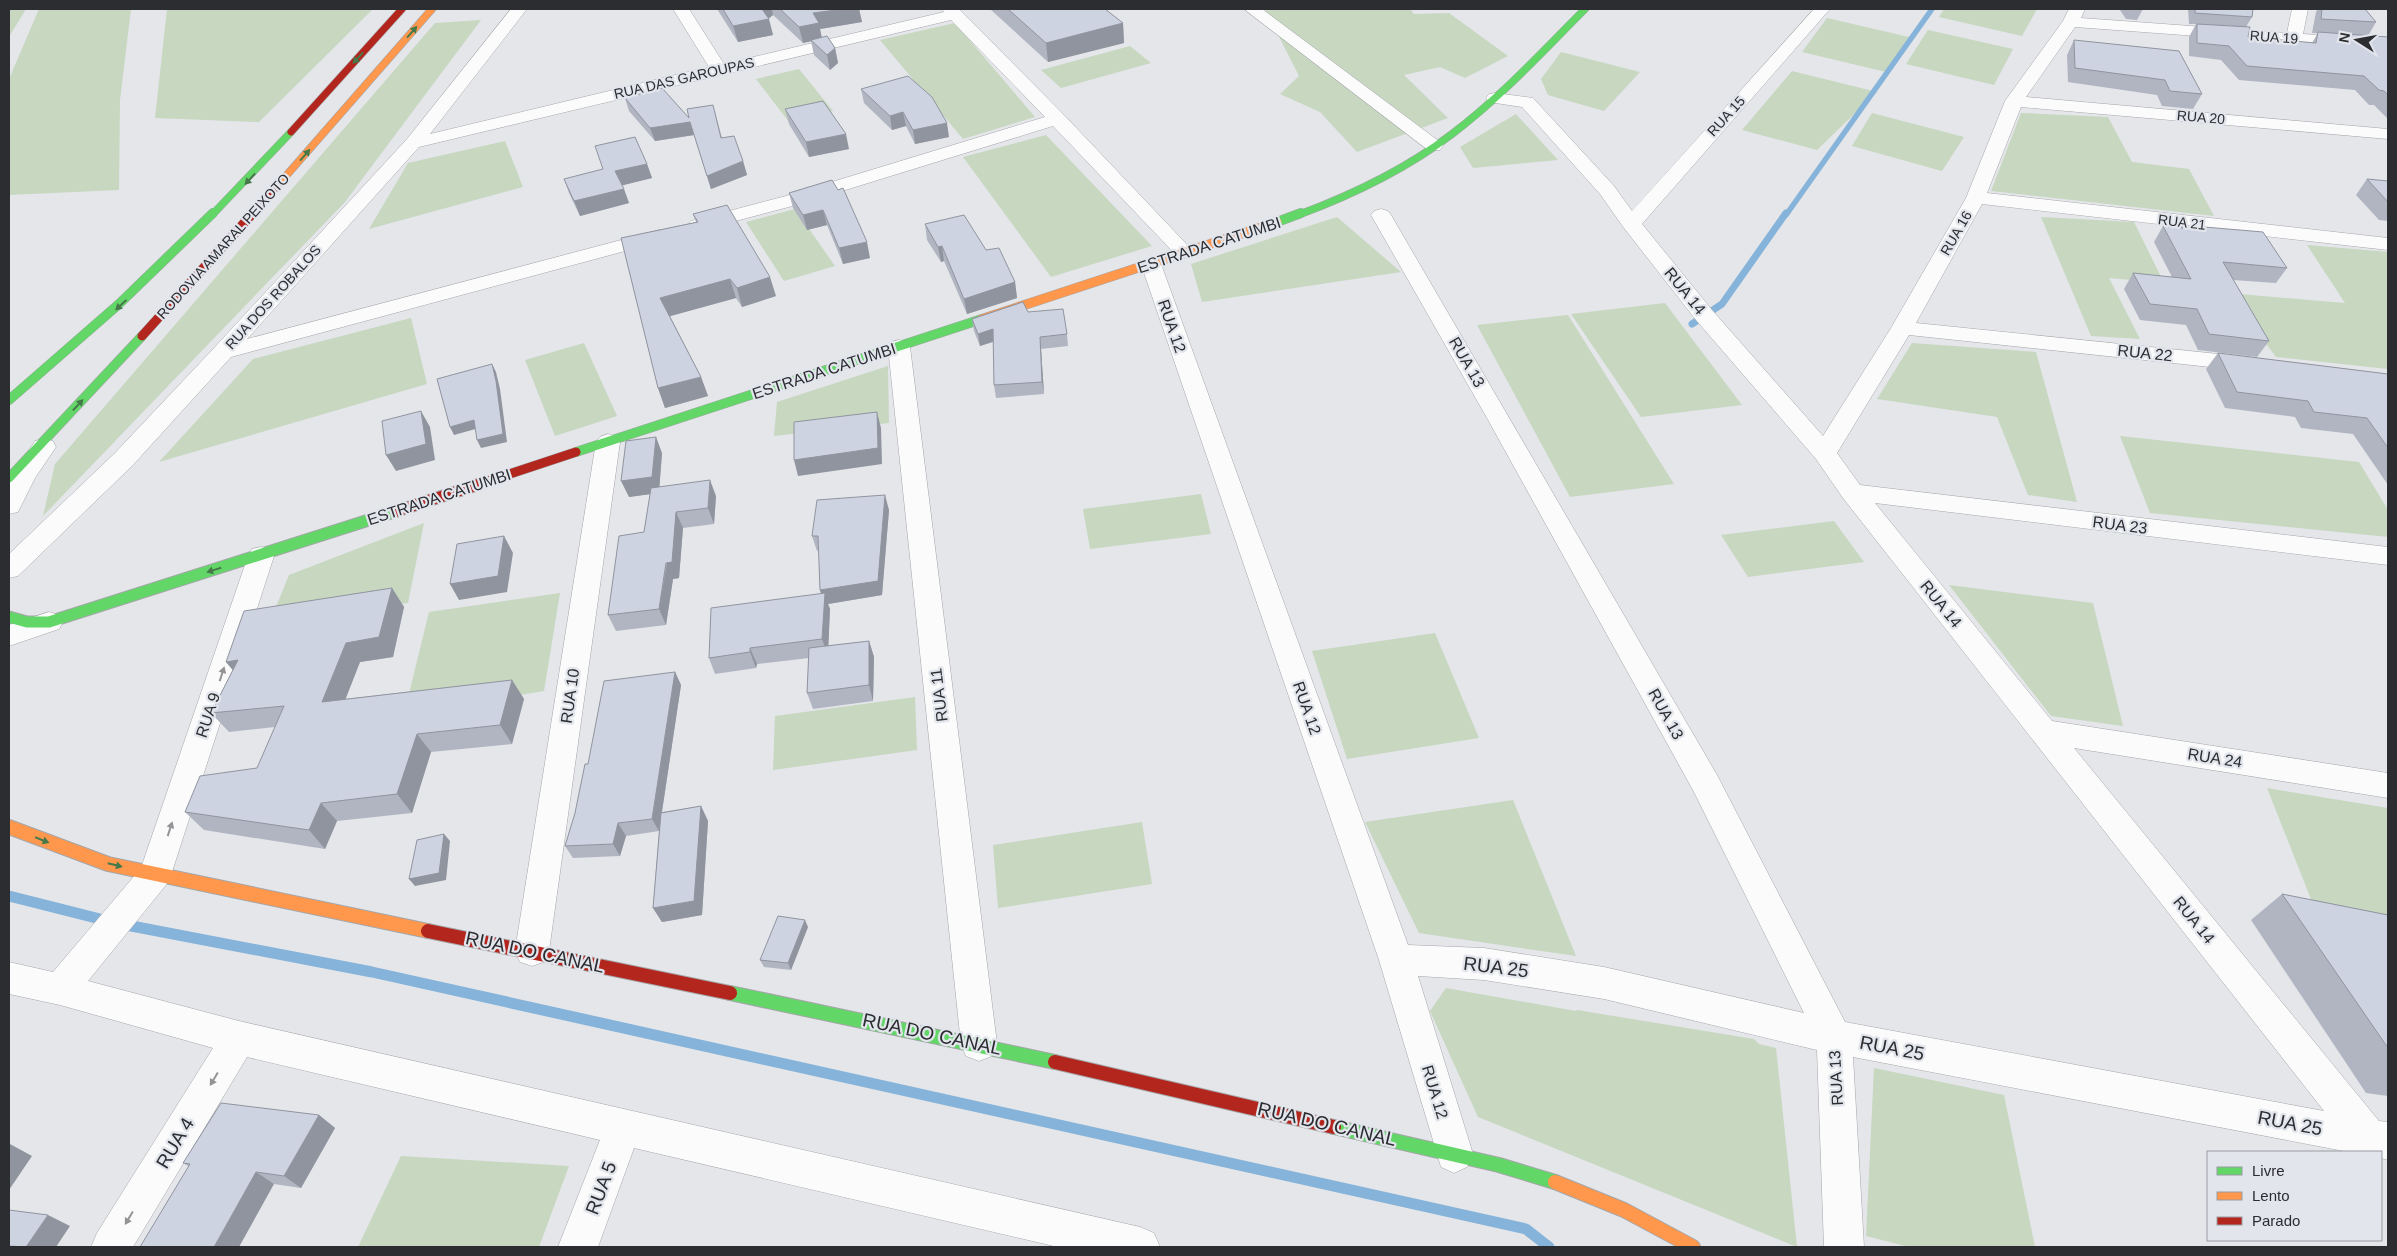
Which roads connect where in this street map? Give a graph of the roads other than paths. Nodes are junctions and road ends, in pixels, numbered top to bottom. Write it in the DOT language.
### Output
graph roads {
  1 [pos="402,9"];
  2 [pos="432,9"];
  3 [pos="519,9"];
  4 [pos="681,9"];
  5 [pos="1252,9"];
  6 [pos="1585,9"];
  7 [pos="1822,9"];
  8 [pos="2300,9"];
  9 [pos="952,11"];
  10 [pos="2074,15"];
  11 [pos="2294,38"];
  12 [pos="2388,45"];
  13 [pos="720,70"];
  14 [pos="1521,71"];
  15 [pos="1495,98"];
  16 [pos="2014,101"];
  17 [pos="1527,102"];
  18 [pos="1058,119"];
  19 [pos="2388,134"];
  20 [pos="413,143"];
  21 [pos="1434,146"];
  22 [pos="1633,191"];
  23 [pos="1976,198"];
  24 [pos="1381,215"];
  25 [pos="1631,224"];
  26 [pos="2388,244"];
  27 [pos="1184,252"];
  28 [pos="1150,264"];
  29 [pos="1902,328"];
  30 [pos="899,347"];
  31 [pos="223,352"];
  32 [pos="2268,366"];
  33 [pos="9,400"];
  34 [pos="55,430"];
  35 [pos="608,442"];
  36 [pos="1825,453"];
  37 [pos="9,478"];
  38 [pos="1852,492"];
  39 [pos="9,506"];
  40 [pos="261,556"];
  41 [pos="2388,556"];
  42 [pos="9,569"];
  43 [pos="9,617"];
  44 [pos="49,622"];
  45 [pos="9,636"];
  46 [pos="2043,731"];
  47 [pos="2388,785"];
  48 [pos="9,827"];
  49 [pos="155,875"];
  50 [pos="532,951"];
  51 [pos="1396,960"];
  52 [pos="9,978"];
  53 [pos="60,989"];
  54 [pos="1834,1037"];
  55 [pos="239,1038"];
  56 [pos="979,1044"];
  57 [pos="623,1128"];
  58 [pos="2379,1140"];
  59 [pos="1454,1154"];
  60 [pos="1064,1239"];
  61 [pos="111,1247"];
  62 [pos="578,1247"];
  63 [pos="1140,1247"];
  64 [pos="1693,1247"];
  65 [pos="1844,1247"];
  1 -- 33 [label="main road, RODOVIA AMARAL PEIXOTO, one-way"];
  34 -- 2 [label="main road, RODOVIA AMARAL PEIXOTO, one-way"];
  3 -- 20 [label="street, RUA DOS ROBALOS"];
  4 -- 13 [label="street"];
  5 -- 21 [label="street"];
  6 -- 14 [label="main road, ESTRADA CATUMBI"];
  7 -- 22 [label="street, RUA 15"];
  8 -- 11 [label="street"];
  9 -- 13 [label="street, RUA DAS GAROUPAS"];
  9 -- 18 [label="street"];
  10 -- 11 [label="street, RUA 19"];
  10 -- 16 [label="street, RUA 16"];
  11 -- 12 [label="street, RUA 19"];
  13 -- 20 [label="street, RUA DAS GAROUPAS"];
  14 -- 15 [label="main road, ESTRADA CATUMBI"];
  14 -- 17 [label="street"];
  15 -- 17 [label="street"];
  15 -- 21 [label="main road, ESTRADA CATUMBI"];
  16 -- 19 [label="street, RUA 20"];
  16 -- 23 [label="street, RUA 16"];
  17 -- 22 [label="street, RUA 14"];
  18 -- 27 [label="street"];
  18 -- 31 [label="street"];
  20 -- 31 [label="street, RUA DOS ROBALOS"];
  21 -- 27 [label="main road, ESTRADA CATUMBI"];
  22 -- 25 [label="street, RUA 14"];
  22 -- 25 [label="street, RUA 15"];
  23 -- 26 [label="street, RUA 21"];
  23 -- 29 [label="street, RUA 16"];
  24 -- 54 [label="street, RUA 13"];
  25 -- 36 [label="street, RUA 14"];
  27 -- 28 [label="main road, ESTRADA CATUMBI"];
  28 -- 30 [label="main road, ESTRADA CATUMBI"];
  28 -- 51 [label="street, RUA 12"];
  29 -- 32 [label="street, RUA 22"];
  29 -- 36 [label="street, RUA 16"];
  30 -- 35 [label="main road, ESTRADA CATUMBI"];
  30 -- 56 [label="street, RUA 11"];
  31 -- 42 [label="street, RUA DOS ROBALOS"];
  34 -- 37 [label="main road, RODOVIA AMARAL PEIXOTO"];
  34 -- 39 [label="street"];
  35 -- 40 [label="main road, ESTRADA CATUMBI"];
  35 -- 50 [label="street, RUA 10"];
  36 -- 38 [label="street, RUA 14"];
  38 -- 41 [label="street, RUA 23"];
  38 -- 46 [label="street, RUA 14"];
  40 -- 44 [label="main road, ESTRADA CATUMBI, one-way"];
  49 -- 40 [label="street, RUA 9, one-way"];
  43 -- 44 [label="main road, ESTRADA CATUMBI"];
  44 -- 45 [label="street"];
  46 -- 47 [label="street, RUA 24"];
  46 -- 58 [label="street, RUA 14"];
  48 -- 49 [label="main road, RUA DO CANAL, one-way"];
  49 -- 50 [label="main road, RUA DO CANAL"];
  49 -- 53 [label="street"];
  50 -- 56 [label="main road, RUA DO CANAL"];
  51 -- 54 [label="street, RUA 25"];
  51 -- 59 [label="street, RUA 12"];
  52 -- 53 [label="street"];
  53 -- 55 [label="street"];
  54 -- 58 [label="street, RUA 25"];
  54 -- 65 [label="street, RUA 13"];
  55 -- 57 [label="street"];
  55 -- 61 [label="street, RUA 4, one-way"];
  56 -- 59 [label="main road, RUA DO CANAL"];
  57 -- 60 [label="street"];
  57 -- 62 [label="street, RUA 5"];
  59 -- 64 [label="main road, RUA DO CANAL"];
  60 -- 63 [label="street"];
}
